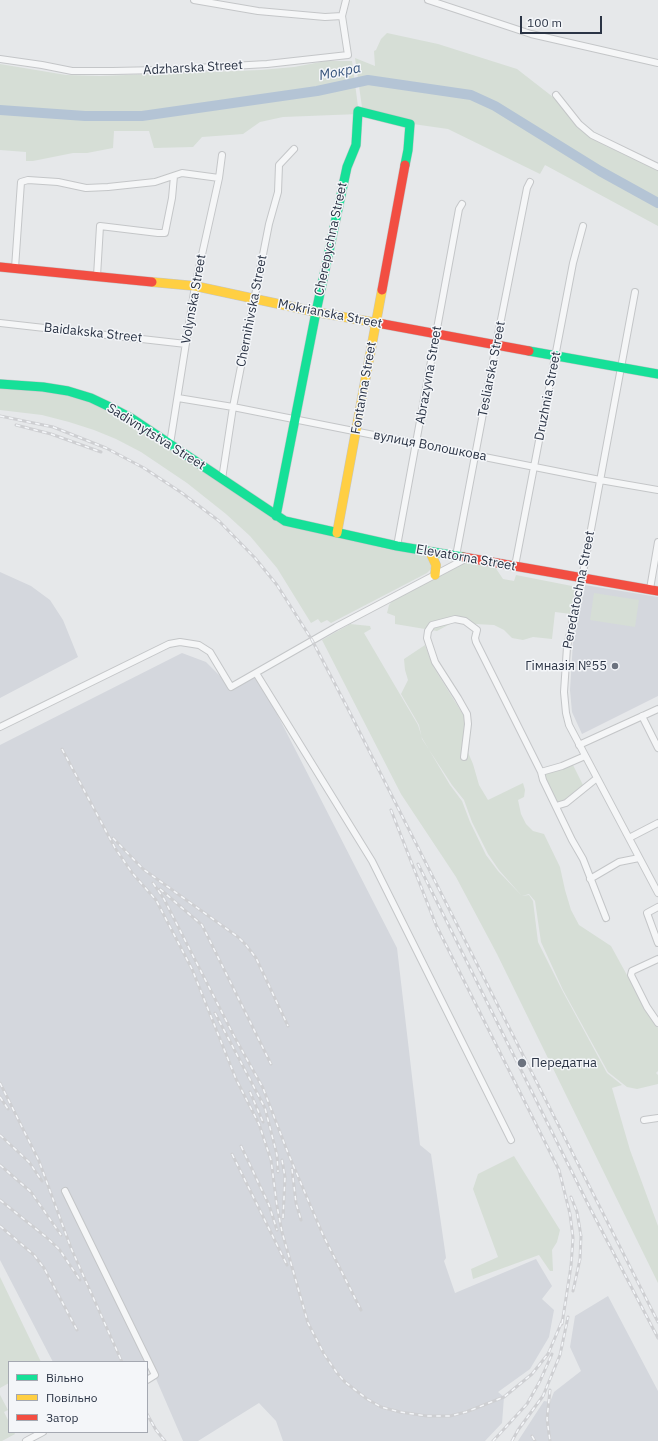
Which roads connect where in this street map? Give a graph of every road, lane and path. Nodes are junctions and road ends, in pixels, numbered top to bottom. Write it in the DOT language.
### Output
graph roads {
  1 [pos="194,0"];
  2 [pos="346,0"];
  3 [pos="431,0"];
  4 [pos="342,16"];
  5 [pos="0,58"];
  6 [pos="658,63"];
  7 [pos="556,95"];
  8 [pos="410,124"];
  9 [pos="294,149"];
  10 [pos="222,155"];
  11 [pos="658,167"];
  12 [pos="174,176"];
  13 [pos="219,178"];
  14 [pos="530,182"];
  15 [pos="462,204"];
  16 [pos="583,226"];
  17 [pos="0,267"];
  18 [pos="15,268"];
  19 [pos="97,276"];
  20 [pos="195,286"];
  21 [pos="635,292"];
  22 [pos="254,299"];
  23 [pos="316,312"];
  24 [pos="0,323"];
  25 [pos="376,323"];
  26 [pos="436,334"];
  27 [pos="186,344"];
  28 [pos="496,345"];
  29 [pos="555,356"];
  30 [pos="620,367"];
  31 [pos="658,374"];
  32 [pos="0,384"];
  33 [pos="178,398"];
  34 [pos="232,408"];
  35 [pos="295,420"];
  36 [pos="356,432"];
  37 [pos="416,443"];
  38 [pos="170,444"];
  39 [pos="476,455"];
  40 [pos="534,466"];
  41 [pos="222,479"];
  42 [pos="600,480"];
  43 [pos="658,490"];
  44 [pos="276,516"];
  45 [pos="337,533"];
  46 [pos="658,542"];
  47 [pos="397,546"];
  48 [pos="430,552"];
  49 [pos="456,556"];
  50 [pos="468,558"];
  51 [pos="515,566"];
  52 [pos="435,575"];
  53 [pos="582,578"];
  54 [pos="654,590"];
  55 [pos="256,673"];
  56 [pos="658,709"];
  57 [pos="642,716"];
  58 [pos="0,727"];
  59 [pos="579,745"];
  60 [pos="658,748"];
  61 [pos="585,756"];
  62 [pos="464,757"];
  63 [pos="541,772"];
  64 [pos="596,778"];
  65 [pos="556,806"];
  66 [pos="658,823"];
  67 [pos="629,838"];
  68 [pos="639,858"];
  69 [pos="590,879"];
  70 [pos="658,893"];
  71 [pos="658,907"];
  72 [pos="606,918"];
  73 [pos="658,943"];
  74 [pos="658,959"];
  75 [pos="658,1023"];
  76 [pos="658,1118"];
  77 [pos="644,1120"];
  78 [pos="511,1140"];
  79 [pos="65,1191"];
  80 [pos="148,1379"];
  81 [pos="41,1433"];
  82 [pos="26,1441"];
  1 -- 4 [label="street"];
  2 -- 4 [label="street"];
  3 -- 6 [label="street"];
  4 -- 5 [label="street, Adzharska Street"];
  7 -- 11 [label="street"];
  8 -- 23 [label="street, Cherepychna Street"];
  8 -- 25 [label="street, Fontanna Street"];
  9 -- 22 [label="street, Chernihivska Street"];
  10 -- 13 [label="street, Volynska Street"];
  12 -- 13 [label="street"];
  12 -- 18 [label="street"];
  12 -- 19 [label="street"];
  13 -- 20 [label="street, Volynska Street"];
  14 -- 28 [label="street, Tesliarska Street"];
  15 -- 26 [label="street, Abrazyvna Street"];
  16 -- 29 [label="street, Druzhnia Street"];
  17 -- 18 [label="street, Mokrianska Street"];
  18 -- 19 [label="street, Mokrianska Street"];
  19 -- 20 [label="street, Mokrianska Street"];
  20 -- 22 [label="street, Mokrianska Street"];
  20 -- 27 [label="street, Volynska Street"];
  21 -- 30 [label="street, Peredatochna Street"];
  22 -- 23 [label="street, Mokrianska Street"];
  22 -- 34 [label="street, Chernihivska Street"];
  23 -- 25 [label="street, Mokrianska Street"];
  23 -- 35 [label="street, Cherepychna Street"];
  24 -- 27 [label="street, Baidakska Street"];
  25 -- 26 [label="street, Mokrianska Street"];
  25 -- 36 [label="street, Fontanna Street"];
  26 -- 28 [label="street, Mokrianska Street"];
  26 -- 37 [label="street, Abrazyvna Street"];
  27 -- 33 [label="street, Volynska Street"];
  28 -- 29 [label="street, Mokrianska Street"];
  28 -- 39 [label="street, Tesliarska Street"];
  29 -- 30 [label="street, Mokrianska Street"];
  29 -- 40 [label="street, Druzhnia Street"];
  30 -- 31 [label="street, Mokrianska Street"];
  30 -- 42 [label="street, Peredatochna Street"];
  32 -- 38 [label="street, Sadivnytstva Street"];
  33 -- 34 [label="street, вулиця Волошкова"];
  33 -- 38 [label="street, Volynska Street"];
  34 -- 35 [label="street, вулиця Волошкова"];
  34 -- 41 [label="street, Chernihivska Street"];
  35 -- 36 [label="street, вулиця Волошкова"];
  35 -- 44 [label="street, Cherepychna Street"];
  36 -- 37 [label="street, вулиця Волошкова"];
  36 -- 45 [label="street, Fontanna Street"];
  37 -- 39 [label="street, вулиця Волошкова"];
  37 -- 47 [label="street, Abrazyvna Street"];
  38 -- 41 [label="street, Sadivnytstva Street"];
  39 -- 40 [label="street, вулиця Волошкова"];
  39 -- 49 [label="street, Tesliarska Street"];
  40 -- 42 [label="street, вулиця Волошкова"];
  40 -- 51 [label="street, Druzhnia Street"];
  41 -- 44 [label="street, Sadivnytstva Street"];
  42 -- 43 [label="street, вулиця Волошкова"];
  42 -- 53 [label="street, Peredatochna Street"];
  44 -- 45 [label="street, Elevatorna Street"];
  45 -- 47 [label="street, Elevatorna Street"];
  46 -- 54 [label="street"];
  47 -- 48 [label="street, Elevatorna Street"];
  48 -- 49 [label="street, Elevatorna Street"];
  48 -- 52 [label="street"];
  49 -- 50 [label="street, Elevatorna Street"];
  50 -- 51 [label="street, Elevatorna Street"];
  50 -- 52 [label="street"];
  51 -- 53 [label="street, Elevatorna Street"];
  52 -- 55 [label="street"];
  53 -- 54 [label="street, Elevatorna Street"];
  53 -- 59 [label="street, Peredatochna Street"];
  55 -- 58 [label="street"];
  55 -- 78 [label="street"];
  56 -- 57 [label="street"];
  57 -- 59 [label="street"];
  57 -- 60 [label="street"];
  59 -- 61 [label="street, Peredatochna Street"];
  61 -- 63 [label="street"];
  61 -- 64 [label="street, Peredatochna Street"];
  62 -- 63 [label="street"];
  63 -- 65 [label="street"];
  64 -- 65 [label="street"];
  64 -- 67 [label="street, Peredatochna Street"];
  65 -- 69 [label="street"];
  66 -- 67 [label="street"];
  67 -- 68 [label="street, Peredatochna Street"];
  68 -- 69 [label="street"];
  68 -- 70 [label="street, Peredatochna Street"];
  69 -- 72 [label="street"];
  71 -- 73 [label="street"];
  74 -- 75 [label="street"];
  76 -- 77 [label="street"];
  79 -- 80 [label="street"];
  81 -- 82 [label="street"];
}
